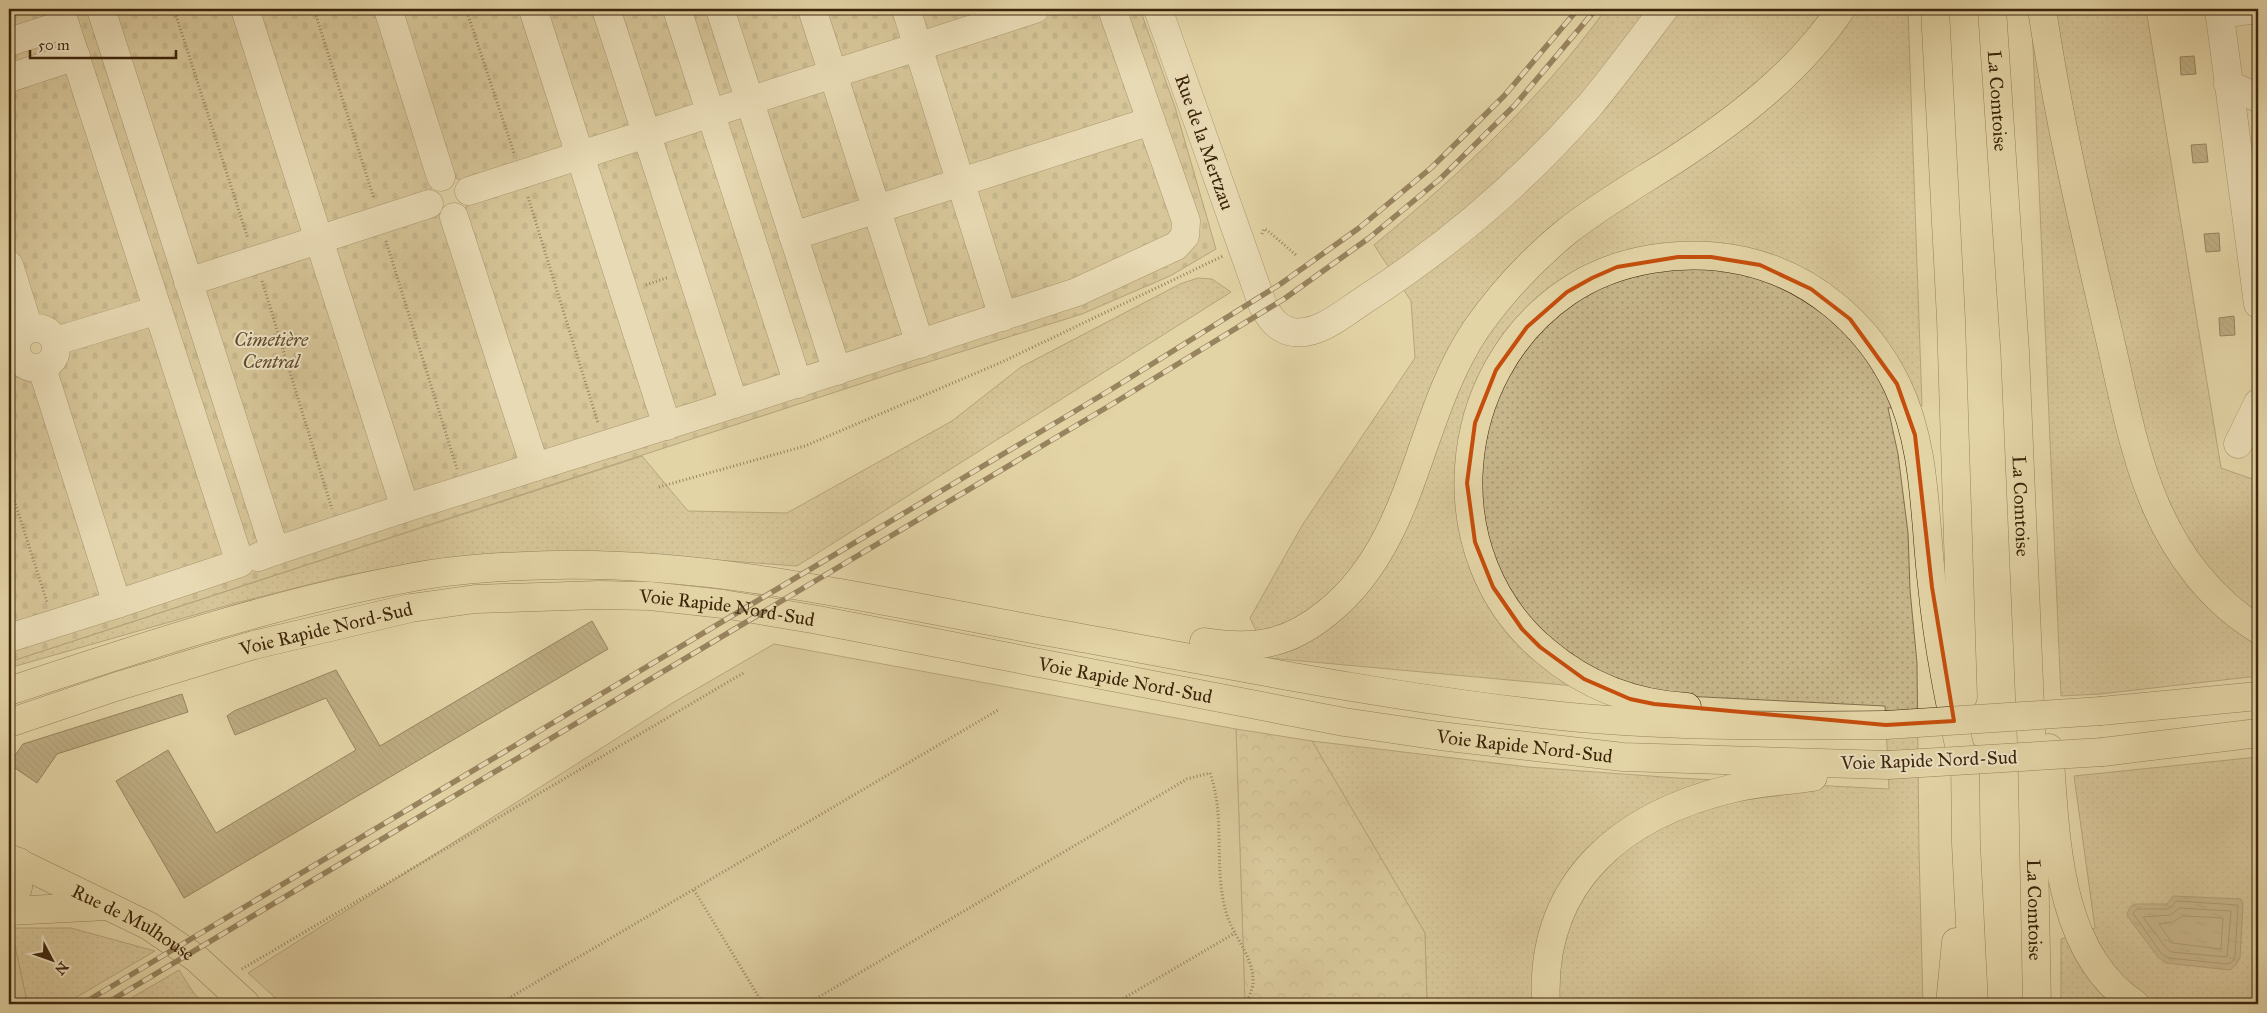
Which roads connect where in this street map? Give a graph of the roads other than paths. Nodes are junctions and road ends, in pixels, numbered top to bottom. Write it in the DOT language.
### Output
graph roads {
  1 [pos="246,9"];
  2 [pos="388,9"];
  3 [pos="533,9"];
  4 [pos="606,9"];
  5 [pos="677,9"];
  6 [pos="720,9"];
  7 [pos="812,9"];
  8 [pos="906,9"];
  9 [pos="1035,9"];
  10 [pos="1112,9"];
  11 [pos="1158,9"];
  12 [pos="1664,9"];
  13 [pos="1841,9"];
  14 [pos="1935,9"];
  15 [pos="1992,9"];
  16 [pos="2042,9"];
  17 [pos="2257,9"];
  18 [pos="104,10"];
  19 [pos="2219,11"];
  20 [pos="63,16"];
  21 [pos="9,42"];
  22 [pos="918,47"];
  23 [pos="76,56"];
  24 [pos="833,74"];
  25 [pos="9,78"];
  26 [pos="2228,84"];
  27 [pos="2258,98"];
  28 [pos="750,101"];
  29 [pos="711,114"];
  30 [pos="1151,121"];
  31 [pos="647,134"];
  32 [pos="580,156"];
  33 [pos="442,178"];
  34 [pos="961,182"];
  35 [pos="469,191"];
  36 [pos="430,204"];
  37 [pos="877,209"];
  38 [pos="454,217"];
  39 [pos="793,236"];
  40 [pos="318,240"];
  41 [pos="9,265"];
  42 [pos="188,282"];
  43 [pos="2258,304"];
  44 [pos="158,310"];
  45 [pos="1003,316"];
  46 [pos="29,329"];
  47 [pos="56,341"];
  48 [pos="920,344"];
  49 [pos="2014,352"];
  50 [pos="13,356"];
  51 [pos="42,368"];
  52 [pos="837,371"];
  53 [pos="798,384"];
  54 [pos="2258,403"];
  55 [pos="734,404"];
  56 [pos="666,426"];
  57 [pos="2238,444"];
  58 [pos="535,467"];
  59 [pos="405,508"];
  60 [pos="275,551"];
  61 [pos="240,563"];
  62 [pos="117,604"];
  63 [pos="2258,629"];
  64 [pos="1046,632"];
  65 [pos="9,638"];
  66 [pos="16,687"];
  67 [pos="2258,696"];
  68 [pos="9,722"];
  69 [pos="1886,725"];
  70 [pos="2258,733"];
  71 [pos="1888,765"];
  72 [pos="1965,772"];
  73 [pos="1966,843"];
  74 [pos="14,860"];
  75 [pos="9,902"];
  76 [pos="107,906"];
  77 [pos="9,912"];
  78 [pos="246,1004"];
  79 [pos="1546,1004"];
  80 [pos="1950,1004"];
  81 [pos="1974,1004"];
  82 [pos="2037,1004"];
  83 [pos="2135,1004"];
  1 -- 40 [label="street"];
  2 -- 33 [label="street"];
  3 -- 32 [label="street"];
  4 -- 31 [label="street"];
  5 -- 29 [label="street"];
  6 -- 28 [label="street"];
  7 -- 24 [label="street"];
  8 -- 22 [label="street"];
  9 -- 22 [label="street"];
  10 -- 30 [label="street"];
  11 -- 12 [label="street, Rue de la Mertzau"];
  13 -- 64 [label="main road"];
  14 -- 72 [label="main road"];
  15 -- 49 [label="main road, La Comtoise"];
  16 -- 63 [label="main road"];
  17 -- 19 [label="street"];
  18 -- 42 [label="street"];
  19 -- 26 [label="street"];
  20 -- 21 [label="street"];
  20 -- 23 [label="street"];
  22 -- 24 [label="street"];
  22 -- 34 [label="street"];
  23 -- 25 [label="street"];
  23 -- 44 [label="street"];
  24 -- 28 [label="street"];
  24 -- 37 [label="street"];
  26 -- 27 [label="street"];
  26 -- 43 [label="street"];
  28 -- 29 [label="street"];
  28 -- 39 [label="street"];
  29 -- 31 [label="street"];
  29 -- 53 [label="street"];
  30 -- 34 [label="street"];
  30 -- 45 [label="street"];
  31 -- 32 [label="street"];
  31 -- 55 [label="street"];
  32 -- 35 [label="street"];
  32 -- 56 [label="street"];
  33 -- 35 [label="street"];
  33 -- 36 [label="street"];
  34 -- 37 [label="street"];
  34 -- 45 [label="street"];
  35 -- 38 [label="street"];
  36 -- 38 [label="street"];
  36 -- 40 [label="street"];
  37 -- 39 [label="street"];
  37 -- 48 [label="street"];
  38 -- 58 [label="street"];
  39 -- 52 [label="street"];
  40 -- 42 [label="street"];
  40 -- 59 [label="street"];
  41 -- 46 [label="street"];
  42 -- 60 [label="street"];
  44 -- 47 [label="street"];
  44 -- 61 [label="street"];
  45 -- 48 [label="street"];
  46 -- 47 [label="street"];
  46 -- 50 [label="street"];
  47 -- 51 [label="street"];
  48 -- 52 [label="street"];
  49 -- 82 [label="main road, La Comtoise"];
  49 -- 83 [label="main road"];
  50 -- 51 [label="street"];
  51 -- 62 [label="street"];
  52 -- 53 [label="street"];
  53 -- 55 [label="street"];
  54 -- 57 [label="street"];
  55 -- 56 [label="street"];
  56 -- 58 [label="street"];
  58 -- 59 [label="street"];
  59 -- 60 [label="street"];
  60 -- 61 [label="street"];
  61 -- 62 [label="street"];
  62 -- 65 [label="street"];
  64 -- 66 [label="main road, Voie Rapide Nord-Sud"];
  64 -- 69 [label="main road, Voie Rapide Nord-Sud"];
  67 -- 69 [label="main road, Voie Rapide Nord-Sud, bridge"];
  68 -- 71 [label="main road, Voie Rapide Nord-Sud"];
  69 -- 72 [label="main road"];
  70 -- 71 [label="main road, Voie Rapide Nord-Sud, bridge"];
  71 -- 79 [label="main road"];
  72 -- 73 [label="main road"];
  73 -- 80 [label="main road"];
  73 -- 81 [label="main road"];
  74 -- 75 [label="main road"];
  74 -- 76 [label="main road, Rue de Mulhouse"];
  76 -- 77 [label="main road"];
  76 -- 78 [label="main road, Rue de Mulhouse"];
}
